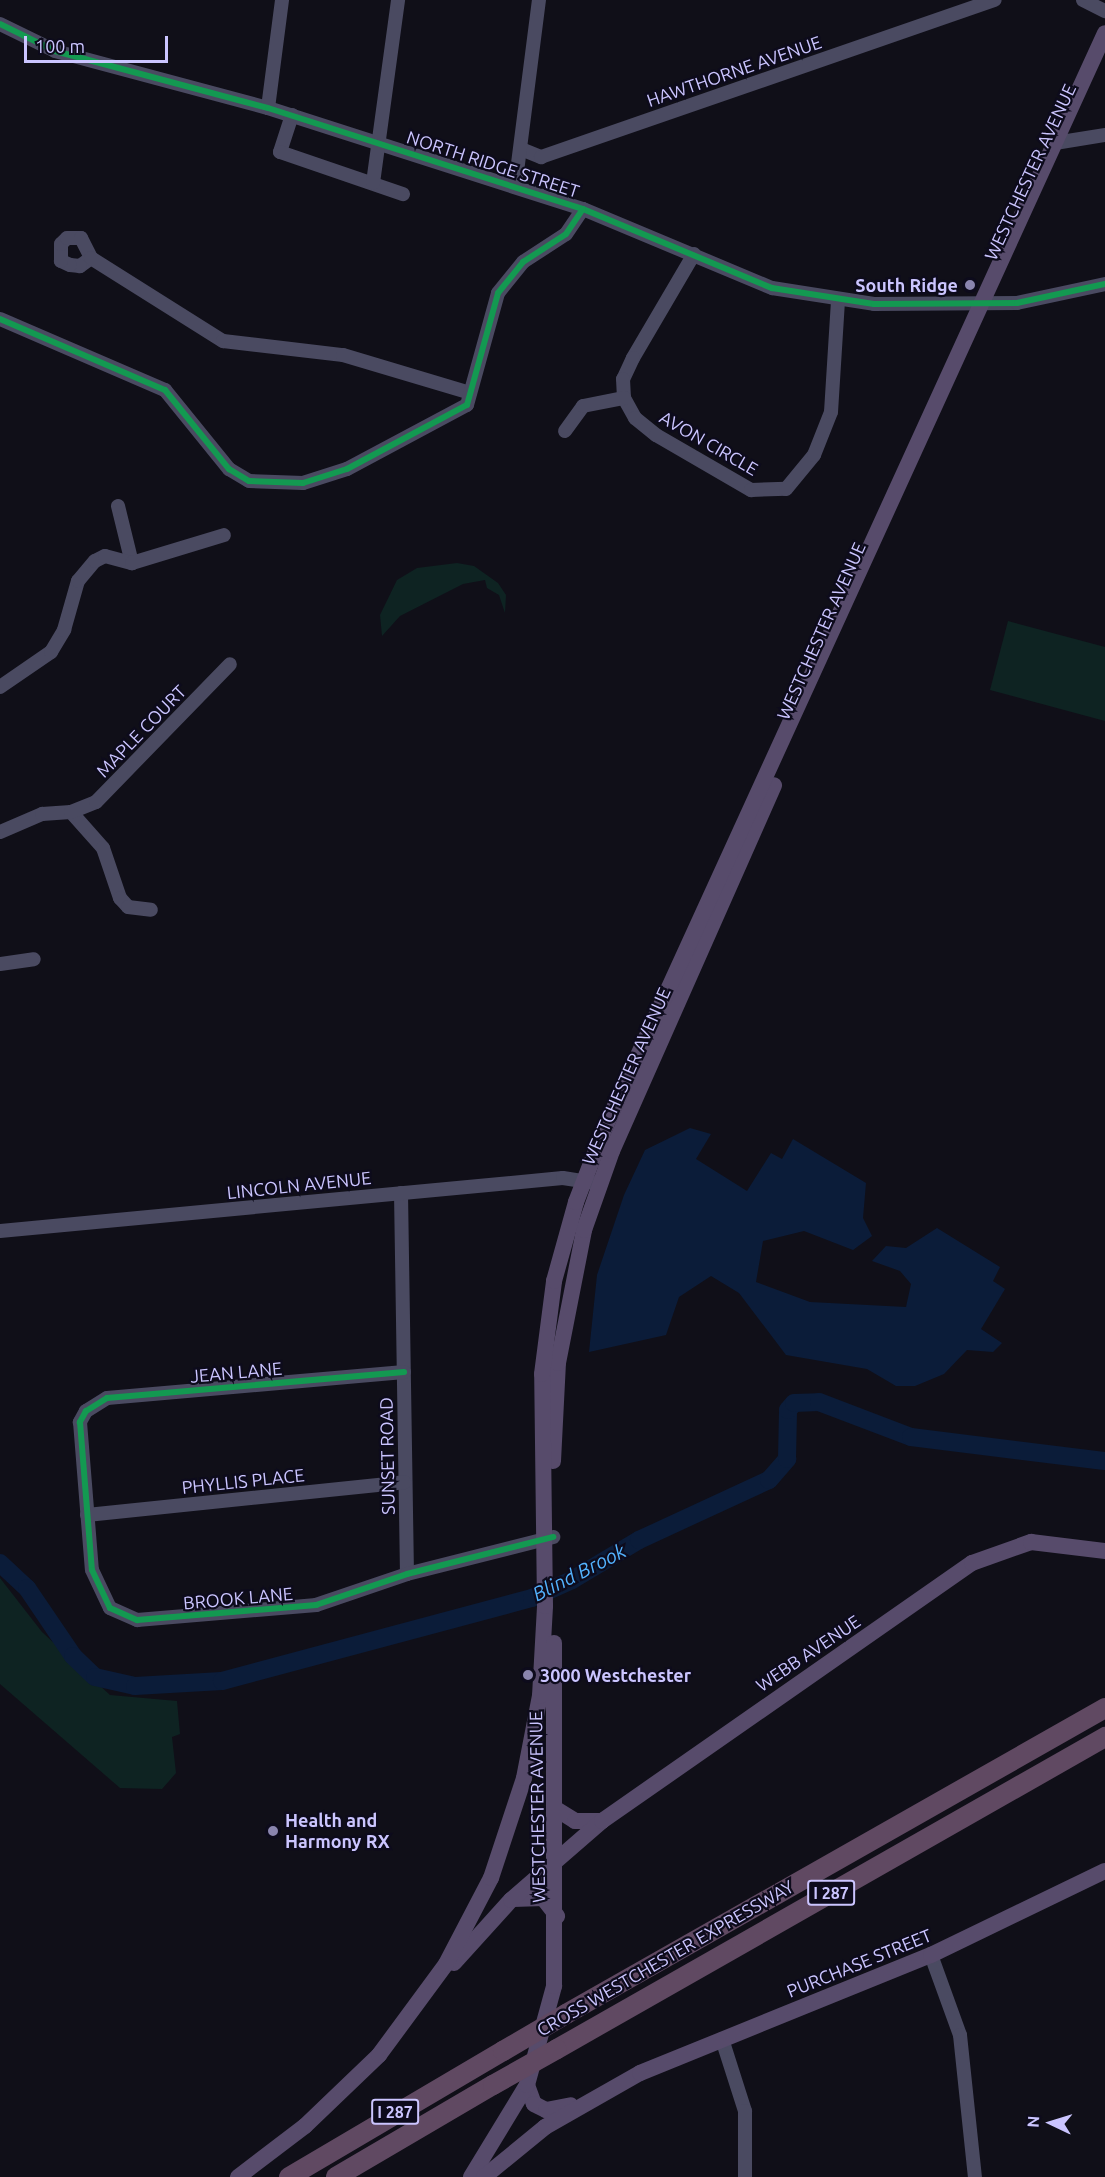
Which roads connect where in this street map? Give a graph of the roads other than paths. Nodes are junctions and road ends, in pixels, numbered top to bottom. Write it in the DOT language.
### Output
graph roads {
  1 [pos="282,0"];
  2 [pos="398,0"];
  3 [pos="540,0"];
  4 [pos="996,0"];
  5 [pos="1083,0"];
  6 [pos="1105,11"];
  7 [pos="0,24"];
  8 [pos="1105,33"];
  9 [pos="1105,55"];
  10 [pos="268,108"];
  11 [pos="292,115"];
  12 [pos="1105,135"];
  13 [pos="1060,142"];
  14 [pos="377,143"];
  15 [pos="521,149"];
  16 [pos="373,183"];
  17 [pos="515,187"];
  18 [pos="403,194"];
  19 [pos="583,209"];
  20 [pos="694,254"];
  21 [pos="91,258"];
  22 [pos="1105,285"];
  23 [pos="838,301"];
  24 [pos="986,304"];
  25 [pos="0,319"];
  26 [pos="467,392"];
  27 [pos="624,398"];
  28 [pos="565,431"];
  29 [pos="118,506"];
  30 [pos="224,535"];
  31 [pos="132,563"];
  32 [pos="230,664"];
  33 [pos="0,687"];
  34 [pos="72,812"];
  35 [pos="0,832"];
  36 [pos="151,910"];
  37 [pos="34,959"];
  38 [pos="0,964"];
  39 [pos="583,1181"];
  40 [pos="600,1185"];
  41 [pos="401,1193"];
  42 [pos="0,1231"];
  43 [pos="404,1372"];
  44 [pos="80,1422"];
  45 [pos="404,1482"];
  46 [pos="87,1515"];
  47 [pos="1105,1537"];
  48 [pos="548,1538"];
  49 [pos="1074,1545"];
  50 [pos="1105,1551"];
  51 [pos="407,1574"];
  52 [pos="548,1609"];
  53 [pos="1105,1708"];
  54 [pos="1105,1737"];
  55 [pos="555,1809"];
  56 [pos="602,1821"];
  57 [pos="556,1859"];
  58 [pos="1105,1871"];
  59 [pos="511,1900"];
  60 [pos="558,1920"];
  61 [pos="932,1955"];
  62 [pos="425,1994"];
  63 [pos="722,2039"];
  64 [pos="623,2081"];
  65 [pos="527,2085"];
  66 [pos="238,2177"];
  67 [pos="289,2177"];
  68 [pos="336,2177"];
  69 [pos="471,2177"];
  70 [pos="484,2177"];
  71 [pos="745,2177"];
  72 [pos="975,2177"];
  1 -- 10 [label="street"];
  2 -- 14 [label="street"];
  3 -- 15 [label="street"];
  4 -- 15 [label="street, HAWTHORNE AVENUE"];
  5 -- 6 [label="street"];
  7 -- 10 [label="street, NORTH RIDGE STREET"];
  8 -- 13 [label="main road, WESTCHESTER AVENUE"];
  9 -- 13 [label="main road, WESTCHESTER AVENUE"];
  10 -- 11 [label="street, NORTH RIDGE STREET"];
  11 -- 14 [label="street, NORTH RIDGE STREET"];
  11 -- 16 [label="street"];
  12 -- 13 [label="street"];
  13 -- 24 [label="main road, WESTCHESTER AVENUE"];
  14 -- 16 [label="street"];
  14 -- 17 [label="street, NORTH RIDGE STREET"];
  15 -- 17 [label="street"];
  16 -- 18 [label="street"];
  17 -- 19 [label="street, NORTH RIDGE STREET"];
  19 -- 20 [label="street, NORTH RIDGE STREET"];
  19 -- 26 [label="street"];
  20 -- 23 [label="street, NORTH RIDGE STREET"];
  20 -- 27 [label="street"];
  21 -- 26 [label="street"];
  22 -- 24 [label="street, NORTH RIDGE STREET"];
  23 -- 24 [label="street, NORTH RIDGE STREET"];
  23 -- 27 [label="street, AVON CIRCLE"];
  24 -- 39 [label="main road, WESTCHESTER AVENUE"];
  24 -- 40 [label="main road, WESTCHESTER AVENUE"];
  25 -- 26 [label="street"];
  27 -- 28 [label="street"];
  29 -- 31 [label="street"];
  30 -- 31 [label="street"];
  31 -- 33 [label="street"];
  32 -- 34 [label="street, MAPLE COURT"];
  34 -- 35 [label="street"];
  34 -- 36 [label="street"];
  37 -- 38 [label="street"];
  39 -- 40 [label="street, LINCOLN AVENUE"];
  39 -- 41 [label="street, LINCOLN AVENUE"];
  39 -- 48 [label="main road, WESTCHESTER AVENUE"];
  40 -- 48 [label="main road, WESTCHESTER AVENUE"];
  41 -- 42 [label="street, LINCOLN AVENUE"];
  41 -- 43 [label="street, SUNSET ROAD"];
  43 -- 44 [label="street, JEAN LANE"];
  43 -- 45 [label="street, SUNSET ROAD"];
  44 -- 46 [label="street, BROOK LANE"];
  45 -- 46 [label="street, PHYLLIS PLACE"];
  45 -- 51 [label="street, SUNSET ROAD"];
  46 -- 51 [label="street, BROOK LANE"];
  47 -- 49 [label="main road"];
  48 -- 51 [label="street, BROOK LANE"];
  48 -- 52 [label="main road, WESTCHESTER AVENUE"];
  49 -- 50 [label="main road, WEBB AVENUE"];
  49 -- 56 [label="main road, WEBB AVENUE"];
  52 -- 55 [label="main road, WESTCHESTER AVENUE"];
  52 -- 62 [label="main road, WESTCHESTER AVENUE"];
  53 -- 67 [label="highway, CROSS WESTCHESTER EXPRESSWAY / I 287, bridge"];
  54 -- 68 [label="highway, CROSS WESTCHESTER EXPRESSWAY / I 287, bridge"];
  55 -- 56 [label="main road"];
  55 -- 57 [label="main road, WESTCHESTER AVENUE"];
  56 -- 57 [label="main road, WEBB AVENUE"];
  57 -- 59 [label="main road, WEBB AVENUE"];
  57 -- 60 [label="main road, WESTCHESTER AVENUE"];
  58 -- 61 [label="main road, PURCHASE STREET"];
  59 -- 60 [label="main road"];
  59 -- 62 [label="main road, WEBB AVENUE"];
  60 -- 65 [label="main road, WESTCHESTER AVENUE"];
  61 -- 63 [label="main road, PURCHASE STREET"];
  61 -- 72 [label="street"];
  62 -- 66 [label="main road"];
  63 -- 64 [label="main road, PURCHASE STREET"];
  63 -- 71 [label="street"];
  64 -- 65 [label="main road"];
  64 -- 70 [label="main road"];
  65 -- 69 [label="main road, WESTCHESTER AVENUE"];
}
